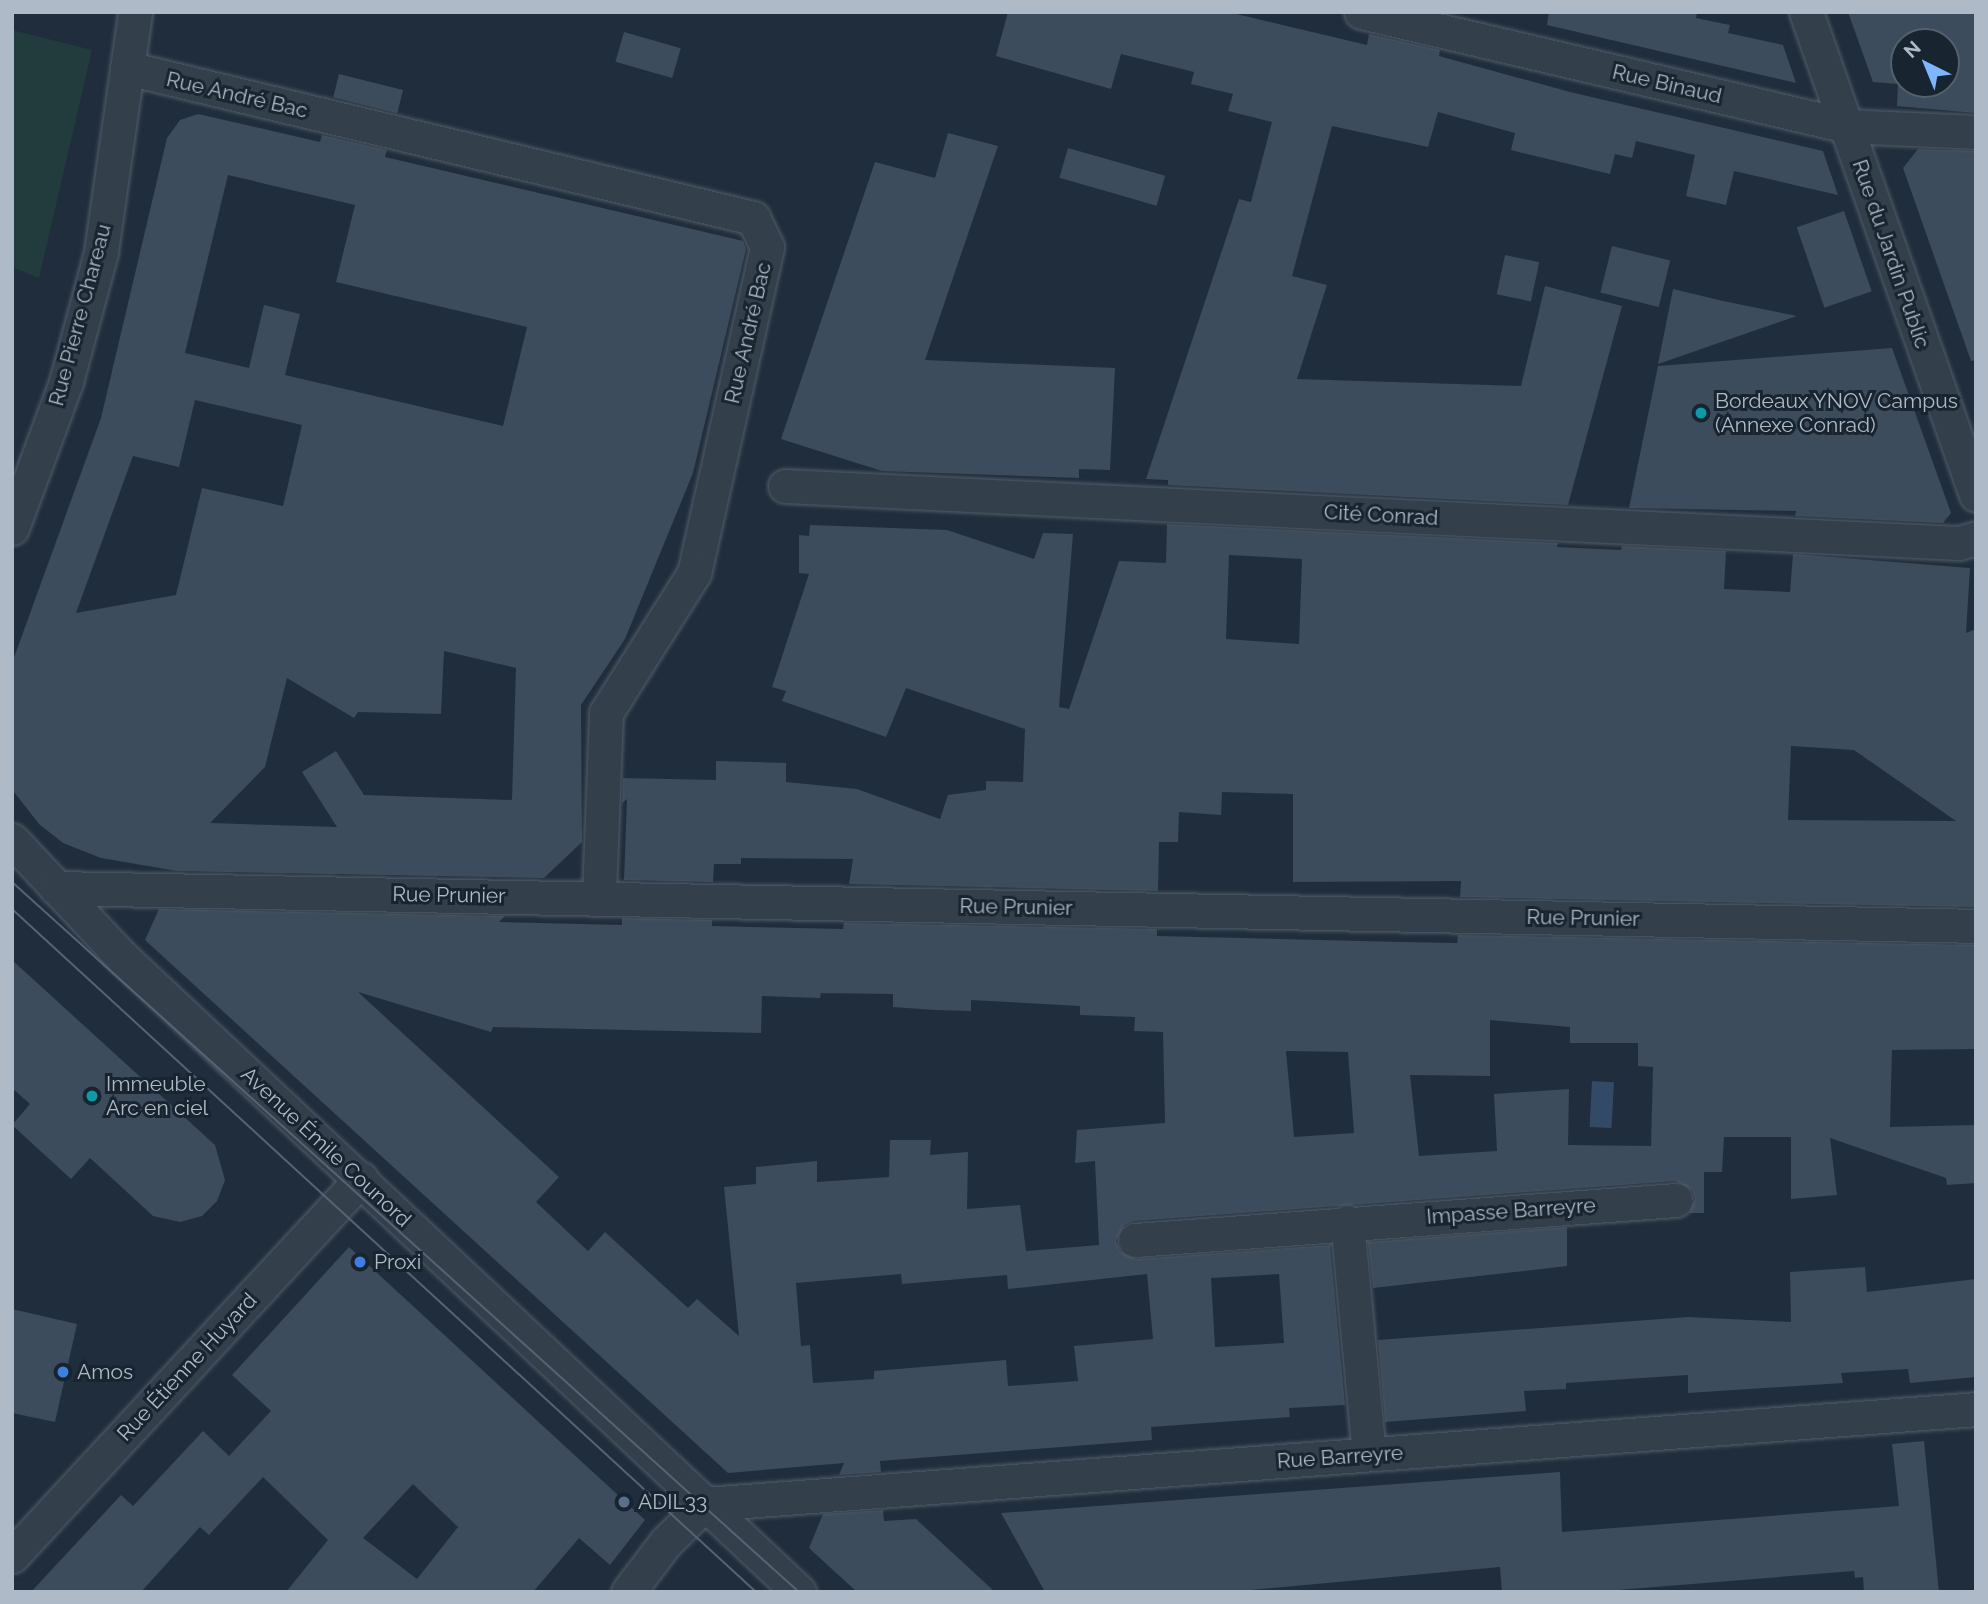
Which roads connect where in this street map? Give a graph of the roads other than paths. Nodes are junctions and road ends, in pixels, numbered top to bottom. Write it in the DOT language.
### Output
graph roads {
  1 [pos="135,12"];
  2 [pos="1361,12"];
  3 [pos="1806,12"];
  4 [pos="127,68"];
  5 [pos="1846,127"];
  6 [pos="1976,132"];
  7 [pos="785,486"];
  8 [pos="1976,495"];
  9 [pos="12,528"];
  10 [pos="1976,538"];
  11 [pos="12,840"];
  12 [pos="56,888"];
  13 [pos="599,898"];
  14 [pos="1976,926"];
  15 [pos="361,1179"];
  16 [pos="1676,1200"];
  17 [pos="1347,1223"];
  18 [pos="1135,1241"];
  19 [pos="1976,1409"];
  20 [pos="1369,1454"];
  21 [pos="705,1504"];
  22 [pos="12,1556"];
  23 [pos="628,1592"];
  24 [pos="799,1592"];
  1 -- 4 [label="street, Rue Pierre Chareau"];
  2 -- 5 [label="street, Rue Binaud"];
  3 -- 5 [label="street, Rue du Jardin Public"];
  4 -- 9 [label="street, Rue Pierre Chareau"];
  4 -- 13 [label="street, Rue André Bac"];
  5 -- 6 [label="street, Rue Binaud"];
  5 -- 8 [label="street, Rue du Jardin Public"];
  7 -- 10 [label="street, Cité Conrad"];
  11 -- 12 [label="street, Avenue Émile Counord"];
  12 -- 13 [label="street, Rue Prunier"];
  12 -- 15 [label="street, Avenue Émile Counord"];
  13 -- 14 [label="street, Rue Prunier"];
  15 -- 21 [label="street, Avenue Émile Counord"];
  15 -- 22 [label="street, Rue Étienne Huyard"];
  16 -- 17 [label="street, Impasse Barreyre"];
  17 -- 18 [label="street, Impasse Barreyre"];
  17 -- 20 [label="street"];
  19 -- 20 [label="street, Rue Barreyre"];
  20 -- 21 [label="street, Rue Barreyre"];
  21 -- 23 [label="street"];
  21 -- 24 [label="street, Avenue Émile Counord"];
}
